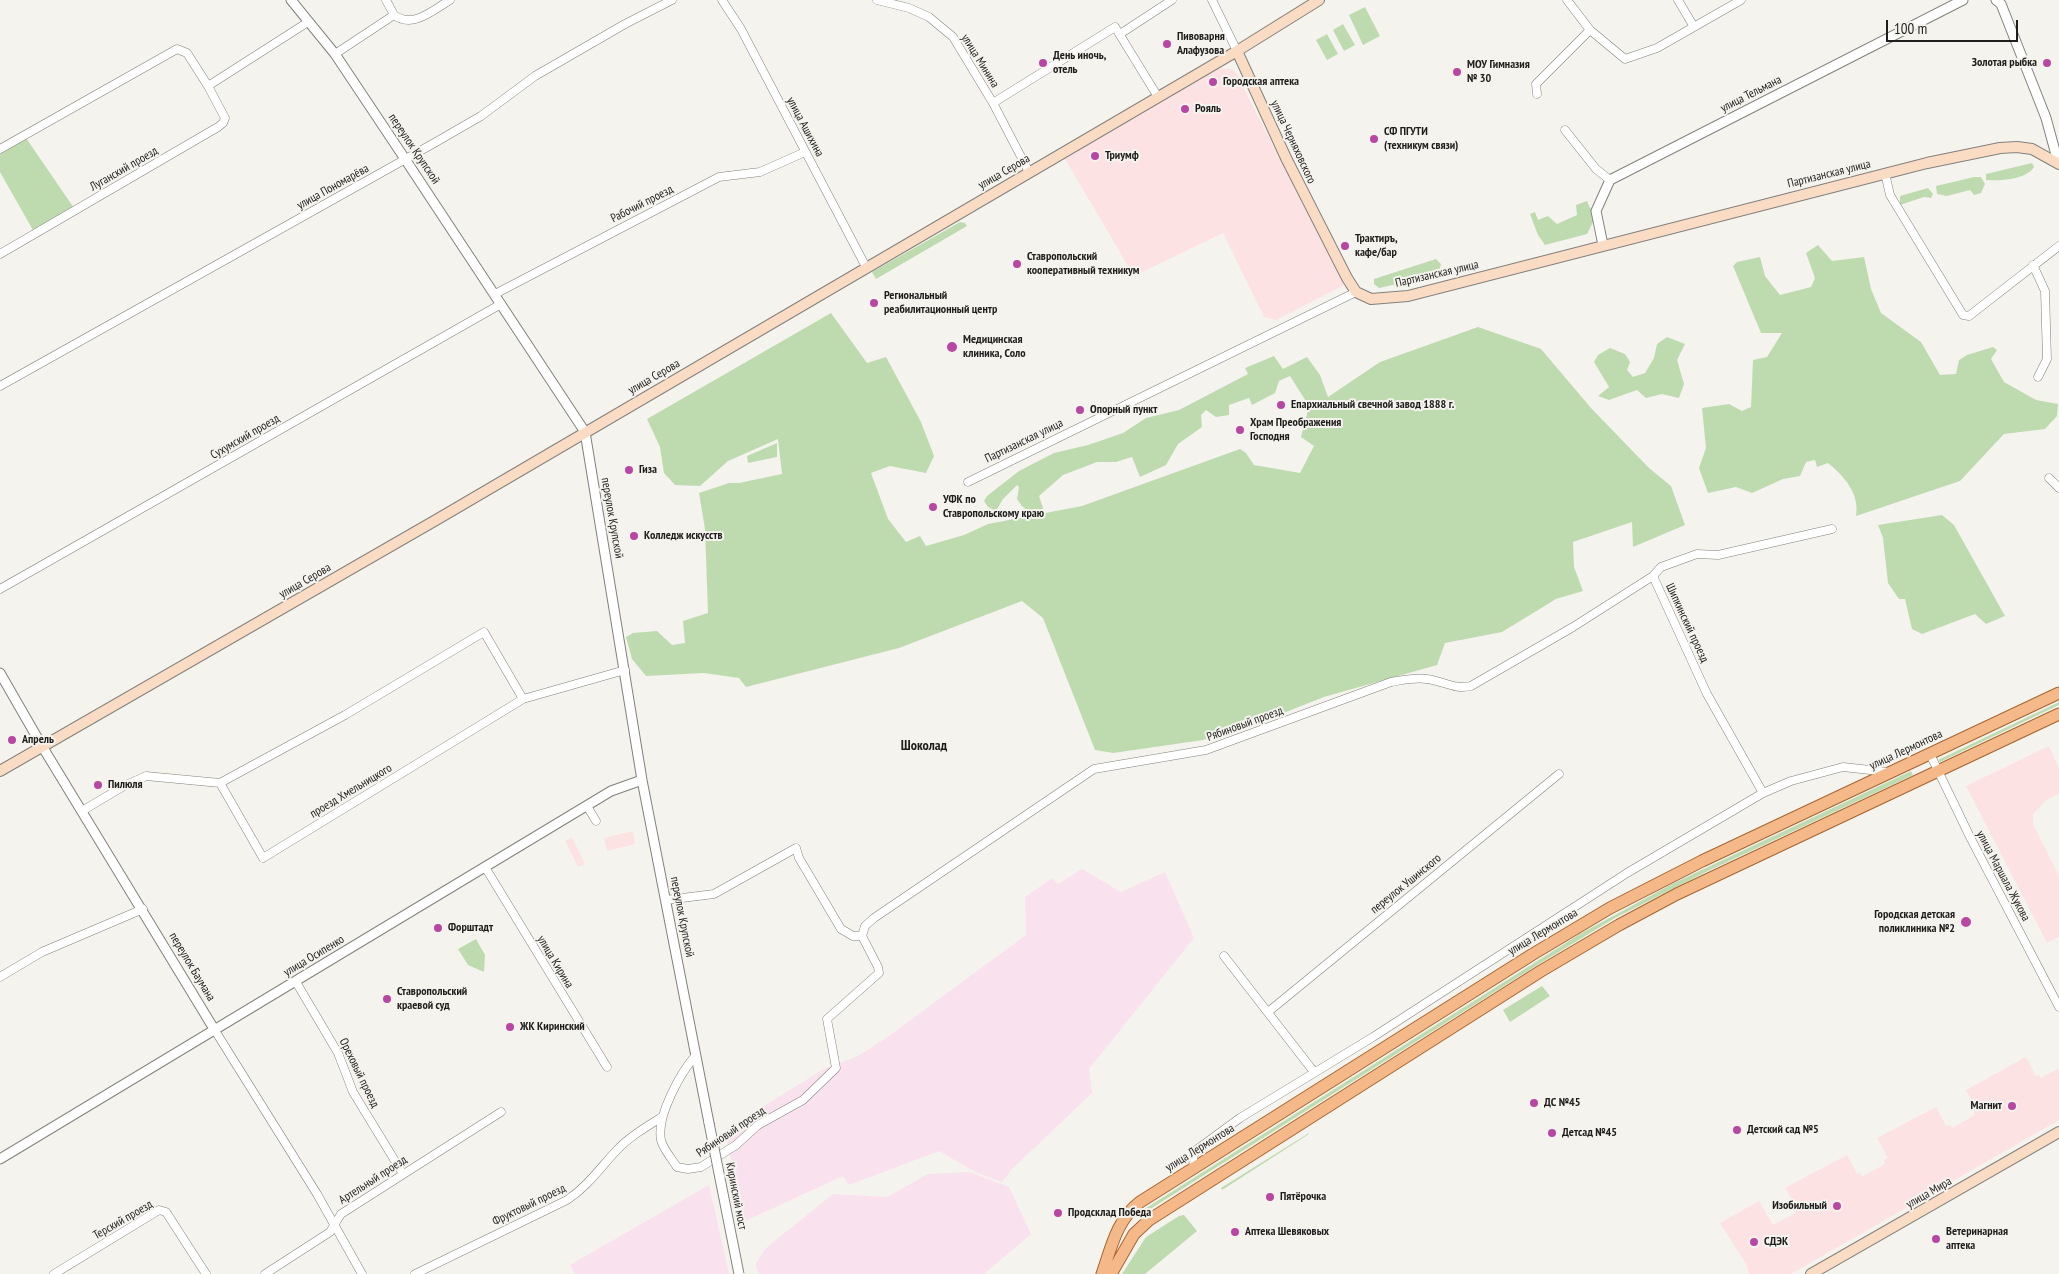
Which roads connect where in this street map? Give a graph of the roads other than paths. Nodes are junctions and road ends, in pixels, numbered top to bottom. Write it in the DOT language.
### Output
graph roads {
  1 [pos="291,0"];
  2 [pos="386,0"];
  3 [pos="450,0"];
  4 [pos="672,0"];
  5 [pos="722,0"];
  6 [pos="877,0"];
  7 [pos="1172,0"];
  8 [pos="1212,0"];
  9 [pos="1319,0"];
  10 [pos="1567,0"];
  11 [pos="1678,0"];
  12 [pos="1741,0"];
  13 [pos="1963,0"];
  14 [pos="1996,0"];
  15 [pos="394,15"];
  16 [pos="308,22"];
  17 [pos="1694,27"];
  18 [pos="1590,30"];
  19 [pos="1120,34"];
  20 [pos="1237,52"];
  21 [pos="334,54"];
  22 [pos="208,86"];
  23 [pos="1537,94"];
  24 [pos="1158,97"];
  25 [pos="993,103"];
  26 [pos="1566,130"];
  27 [pos="0,149"];
  28 [pos="805,152"];
  29 [pos="406,159"];
  30 [pos="2058,163"];
  31 [pos="1030,172"];
  32 [pos="1885,173"];
  33 [pos="1610,180"];
  34 [pos="1603,245"];
  35 [pos="2059,246"];
  36 [pos="0,254"];
  37 [pos="2033,265"];
  38 [pos="866,267"];
  39 [pos="1356,292"];
  40 [pos="494,294"];
  41 [pos="501,304"];
  42 [pos="2038,377"];
  43 [pos="0,386"];
  44 [pos="584,432"];
  45 [pos="2050,478"];
  46 [pos="968,482"];
  47 [pos="2059,488"];
  48 [pos="1832,529"];
  49 [pos="1653,576"];
  50 [pos="0,589"];
  51 [pos="625,670"];
  52 [pos="0,673"];
  53 [pos="2059,693"];
  54 [pos="524,699"];
  55 [pos="2059,714"];
  56 [pos="42,746"];
  57 [pos="1930,754"];
  58 [pos="1938,770"];
  59 [pos="0,771"];
  60 [pos="1890,773"];
  61 [pos="1559,774"];
  62 [pos="642,780"];
  63 [pos="220,783"];
  64 [pos="1763,793"];
  65 [pos="587,806"];
  66 [pos="82,811"];
  67 [pos="596,821"];
  68 [pos="485,868"];
  69 [pos="666,900"];
  70 [pos="143,909"];
  71 [pos="862,936"];
  72 [pos="1224,956"];
  73 [pos="0,977"];
  74 [pos="296,982"];
  75 [pos="2059,1007"];
  76 [pos="1268,1012"];
  77 [pos="214,1029"];
  78 [pos="696,1055"];
  79 [pos="607,1067"];
  80 [pos="1314,1072"];
  81 [pos="501,1112"];
  82 [pos="662,1117"];
  83 [pos="709,1123"];
  84 [pos="2059,1132"];
  85 [pos="0,1159"];
  86 [pos="1194,1168"];
  87 [pos="403,1174"];
  88 [pos="1140,1202"];
  89 [pos="1149,1220"];
  90 [pos="334,1222"];
  91 [pos="54,1274"];
  92 [pos="206,1274"];
  93 [pos="265,1274"];
  94 [pos="362,1274"];
  95 [pos="415,1274"];
  96 [pos="739,1274"];
  97 [pos="1102,1274"];
  98 [pos="1111,1274"];
  99 [pos="1811,1274"];
  1 -- 16 [label="street, переулок Крупской"];
  2 -- 15 [label="street"];
  3 -- 15 [label="street"];
  4 -- 29 [label="street, улица Пономарёва"];
  5 -- 28 [label="street, улица Ашихина"];
  6 -- 25 [label="street, улица Минина"];
  7 -- 19 [label="street"];
  8 -- 20 [label="street, улица Черняховского"];
  9 -- 20 [label="main road, улица Серова"];
  10 -- 18 [label="street"];
  11 -- 17 [label="street"];
  12 -- 17 [label="street"];
  13 -- 33 [label="street, улица Тельмана"];
  14 -- 30 [label="street"];
  15 -- 21 [label="street"];
  16 -- 21 [label="street, переулок Крупской"];
  16 -- 22 [label="street"];
  17 -- 18 [label="street"];
  18 -- 23 [label="street"];
  19 -- 24 [label="street"];
  19 -- 25 [label="street"];
  20 -- 24 [label="main road, улица Серова"];
  20 -- 39 [label="main road, улица Черняховского"];
  21 -- 29 [label="street, переулок Крупской"];
  22 -- 27 [label="street, Луганский проезд"];
  22 -- 36 [label="street, Луганский проезд"];
  24 -- 31 [label="main road, улица Серова"];
  25 -- 31 [label="street, улица Минина"];
  26 -- 33 [label="street"];
  28 -- 38 [label="street, улица Ашихина"];
  28 -- 40 [label="street, Рабочий проезд"];
  29 -- 40 [label="street, переулок Крупской"];
  29 -- 43 [label="street, улица Пономарёва"];
  30 -- 32 [label="main road, Партизанская улица"];
  31 -- 38 [label="main road, улица Серова"];
  32 -- 34 [label="main road, Партизанская улица"];
  32 -- 37 [label="street, Партизанская улица"];
  33 -- 34 [label="street"];
  34 -- 39 [label="main road, Партизанская улица"];
  35 -- 37 [label="street, Партизанская улица"];
  37 -- 42 [label="street"];
  38 -- 44 [label="main road, улица Серова"];
  39 -- 46 [label="street, Партизанская улица"];
  40 -- 41 [label="street, переулок Крупской"];
  41 -- 44 [label="street, переулок Крупской"];
  41 -- 50 [label="street, Сухумский проезд"];
  44 -- 51 [label="street, переулок Крупской"];
  44 -- 56 [label="main road, улица Серова"];
  45 -- 47 [label="street"];
  48 -- 49 [label="street, Шипкинский проезд"];
  49 -- 64 [label="street, Шипкинский проезд"];
  49 -- 71 [label="street, Рябиновый проезд"];
  51 -- 54 [label="street, проезд Хмельницкого"];
  51 -- 62 [label="street, переулок Крупской"];
  52 -- 56 [label="street, переулок Баумана"];
  53 -- 57 [label="main road, улица Лермонтова"];
  54 -- 63 [label="street"];
  54 -- 63 [label="street, проезд Хмельницкого"];
  55 -- 58 [label="main road"];
  56 -- 59 [label="main road, улица Серова"];
  56 -- 66 [label="street, переулок Баумана"];
  57 -- 58 [label="street, улица Маршала Жукова"];
  57 -- 60 [label="main road, улица Лермонтова"];
  58 -- 75 [label="street, улица Маршала Жукова"];
  58 -- 89 [label="main road"];
  60 -- 64 [label="street"];
  60 -- 86 [label="main road, улица Лермонтова"];
  61 -- 76 [label="street, переулок Ушинского"];
  62 -- 65 [label="street, улица Осипенко"];
  62 -- 69 [label="street, переулок Крупской"];
  63 -- 66 [label="street"];
  64 -- 80 [label="street"];
  65 -- 67 [label="street"];
  65 -- 68 [label="street, улица Осипенко"];
  66 -- 70 [label="street, переулок Баумана"];
  68 -- 74 [label="street, улица Осипенко"];
  68 -- 79 [label="street, улица Кирина"];
  69 -- 71 [label="street"];
  69 -- 78 [label="street, переулок Крупской"];
  70 -- 73 [label="street"];
  70 -- 77 [label="street, переулок Баумана"];
  71 -- 82 [label="street, Рябиновый проезд"];
  72 -- 76 [label="street"];
  74 -- 77 [label="street, улица Осипенко"];
  74 -- 87 [label="street, Ореховый проезд"];
  76 -- 80 [label="street"];
  77 -- 85 [label="street, улица Осипенко"];
  77 -- 90 [label="street, переулок Баумана"];
  78 -- 82 [label="street, Рябиновый проезд"];
  78 -- 83 [label="street, переулок Крупской"];
  80 -- 86 [label="street"];
  81 -- 87 [label="street, Артельный проезд"];
  82 -- 95 [label="street, Фруктовый проезд"];
  83 -- 96 [label="street, Киринский мост, bridge"];
  84 -- 99 [label="main road, улица Мира"];
  86 -- 88 [label="main road, улица Лермонтова"];
  87 -- 90 [label="street, Артельный проезд"];
  88 -- 89 [label="main road"];
  88 -- 97 [label="main road, улица Лермонтова"];
  89 -- 98 [label="main road"];
  90 -- 93 [label="street, Артельный проезд"];
  90 -- 94 [label="street, переулок Баумана"];
  91 -- 92 [label="street, Терский проезд"];
}
